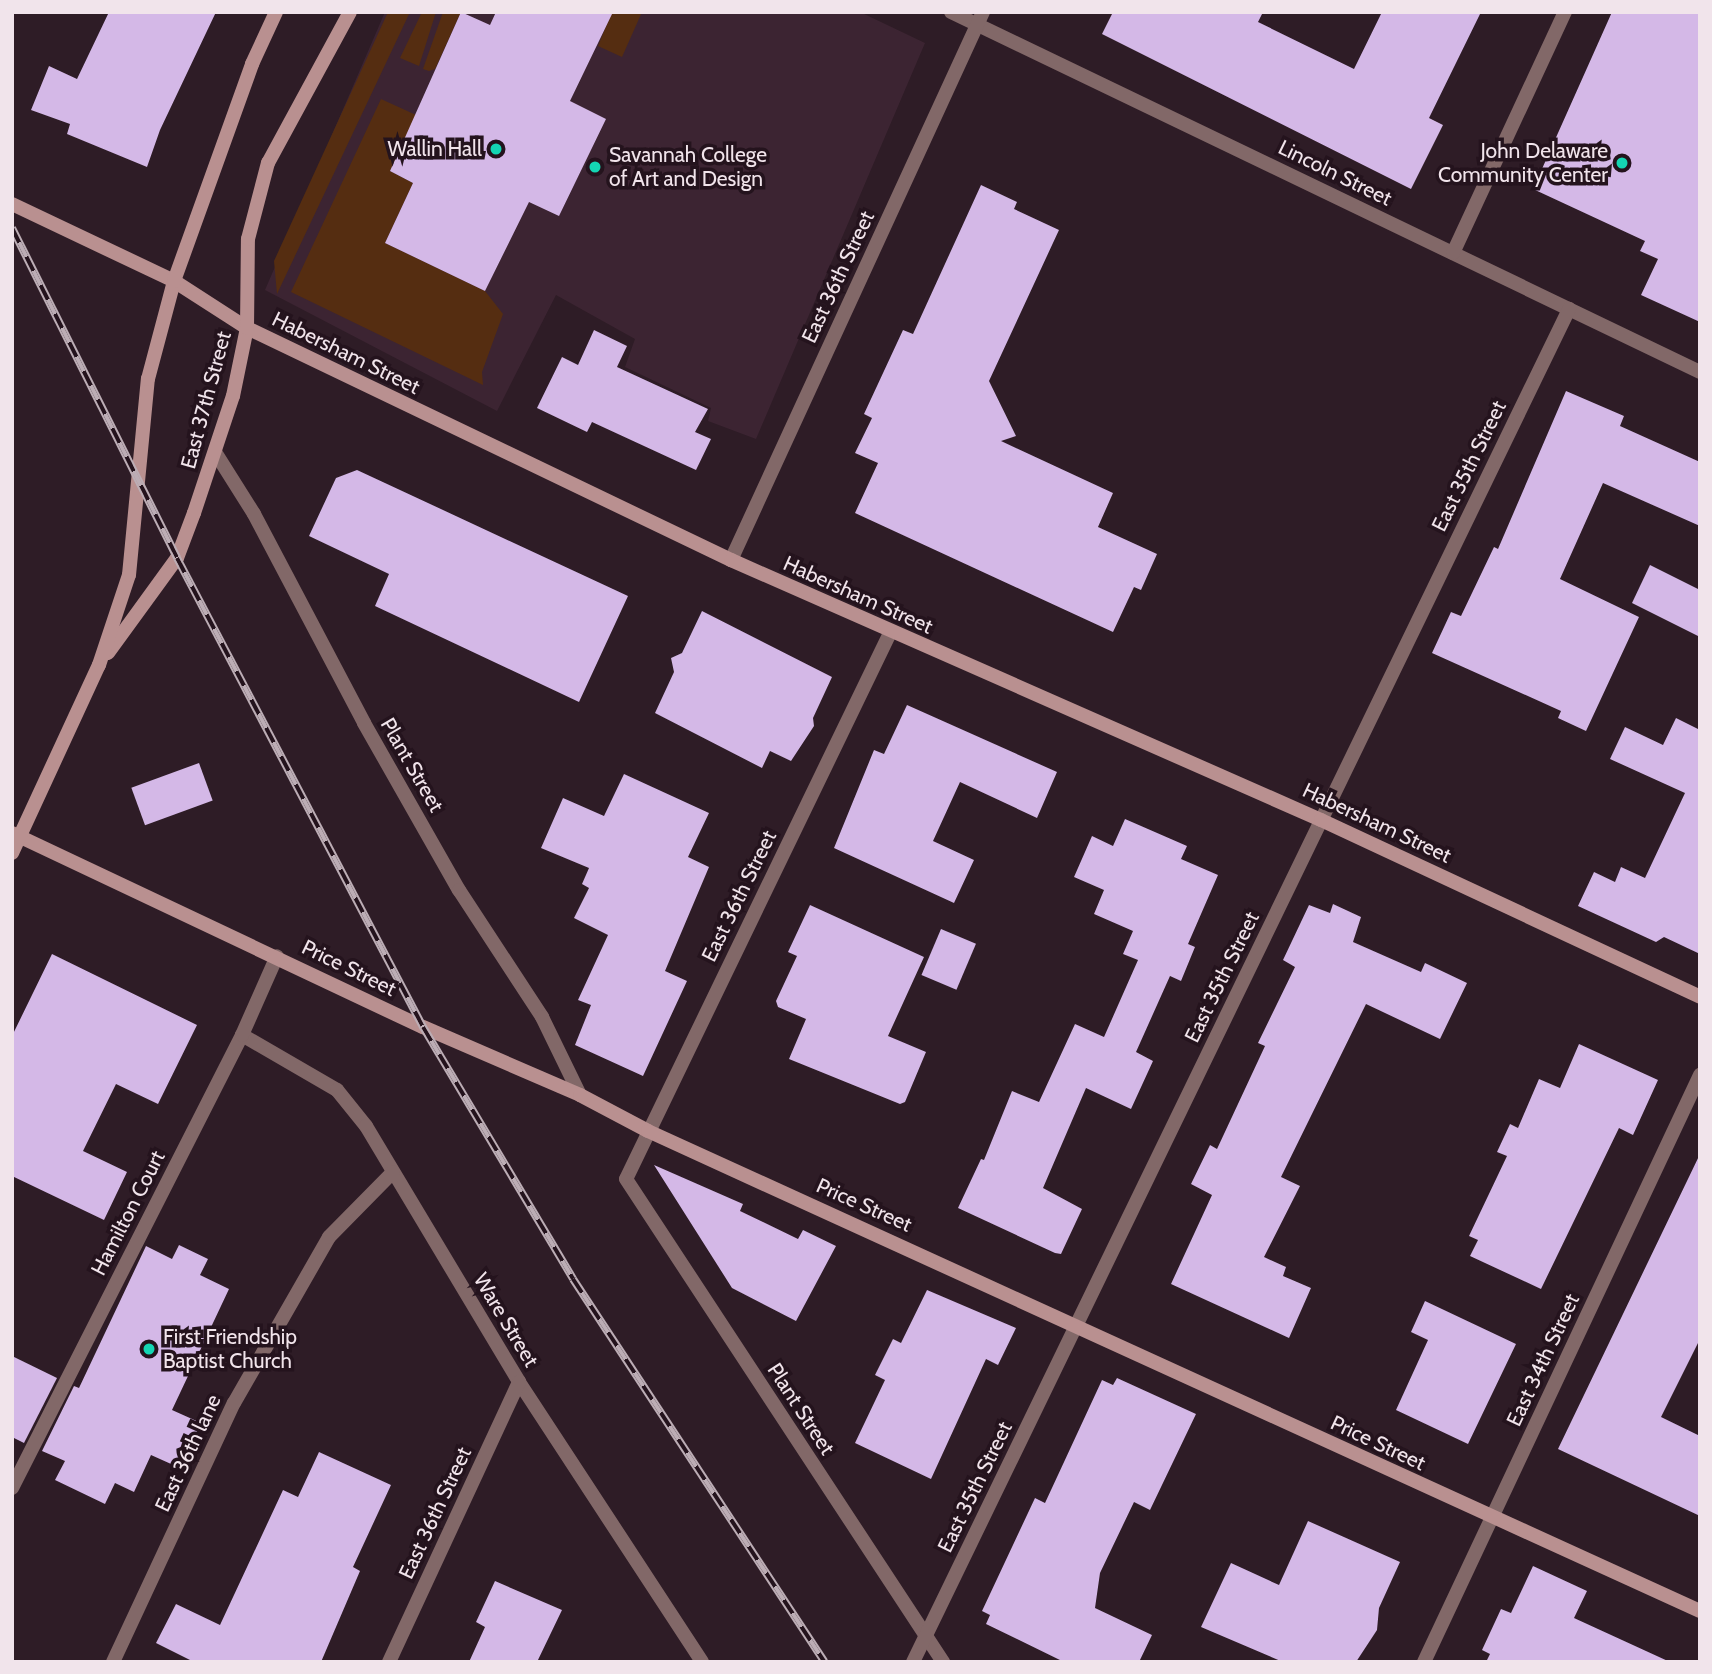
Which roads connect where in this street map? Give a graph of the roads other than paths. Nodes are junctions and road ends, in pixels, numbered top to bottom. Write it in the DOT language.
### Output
graph roads {
  1 [pos="276,12"];
  2 [pos="350,12"];
  3 [pos="951,12"];
  4 [pos="1565,12"];
  5 [pos="980,18"];
  6 [pos="12,204"];
  7 [pos="1453,253"];
  8 [pos="174,281"];
  9 [pos="1569,309"];
  10 [pos="247,328"];
  11 [pos="1700,372"];
  12 [pos="215,452"];
  13 [pos="731,560"];
  14 [pos="890,633"];
  15 [pos="99,665"];
  16 [pos="1321,820"];
  17 [pos="16,835"];
  18 [pos="12,853"];
  19 [pos="277,956"];
  20 [pos="1700,997"];
  21 [pos="242,1035"];
  22 [pos="1700,1074"];
  23 [pos="579,1095"];
  24 [pos="648,1132"];
  25 [pos="393,1172"];
  26 [pos="626,1179"];
  27 [pos="1077,1328"];
  28 [pos="519,1382"];
  29 [pos="12,1488"];
  30 [pos="1492,1518"];
  31 [pos="1700,1611"];
  32 [pos="925,1637"];
  33 [pos="113,1662"];
  34 [pos="389,1662"];
  35 [pos="702,1662"];
  36 [pos="913,1662"];
  37 [pos="943,1662"];
  38 [pos="1424,1662"];
  1 -- 8 [label="main road, East 37th Street"];
  2 -- 10 [label="main road, East 37th Street"];
  3 -- 5 [label="street, Lincoln Street"];
  4 -- 7 [label="street"];
  5 -- 7 [label="street, Lincoln Street"];
  5 -- 13 [label="street, East 36th Street"];
  6 -- 8 [label="main road, Habersham Street"];
  7 -- 9 [label="street, Lincoln Street"];
  8 -- 10 [label="main road, Habersham Street"];
  8 -- 15 [label="main road, East 37th Street"];
  9 -- 11 [label="street, Lincoln Street"];
  9 -- 16 [label="street, East 35th Street"];
  10 -- 12 [label="main road, East 37th Street"];
  10 -- 13 [label="main road, Habersham Street"];
  12 -- 15 [label="main road, East 37th Street"];
  12 -- 23 [label="street, Plant Street"];
  13 -- 14 [label="main road, Habersham Street"];
  14 -- 16 [label="main road, Habersham Street"];
  14 -- 24 [label="street, East 36th Street"];
  15 -- 17 [label="main road, East 37th Street"];
  16 -- 20 [label="main road, Habersham Street"];
  16 -- 27 [label="street, East 35th Street"];
  17 -- 18 [label="main road, East 37th Street"];
  17 -- 19 [label="main road, Price Street"];
  19 -- 21 [label="street, Hamilton Court"];
  19 -- 23 [label="main road, Price Street"];
  21 -- 25 [label="street, Ware Street"];
  21 -- 29 [label="street, Hamilton Court"];
  22 -- 30 [label="street, East 34th Street"];
  23 -- 24 [label="main road, Price Street"];
  24 -- 26 [label="street, East 36th Street"];
  24 -- 27 [label="main road, Price Street"];
  25 -- 28 [label="street, Ware Street"];
  25 -- 33 [label="street, East 36th lane"];
  26 -- 32 [label="street, Plant Street"];
  27 -- 30 [label="main road, Price Street"];
  27 -- 32 [label="street, East 35th Street"];
  28 -- 34 [label="street, East 36th Street"];
  28 -- 35 [label="street, Ware Street"];
  30 -- 31 [label="main road, Price Street"];
  30 -- 38 [label="street, East 34th Street"];
  32 -- 36 [label="street, East 35th Street"];
  32 -- 37 [label="street, Plant Street"];
}
